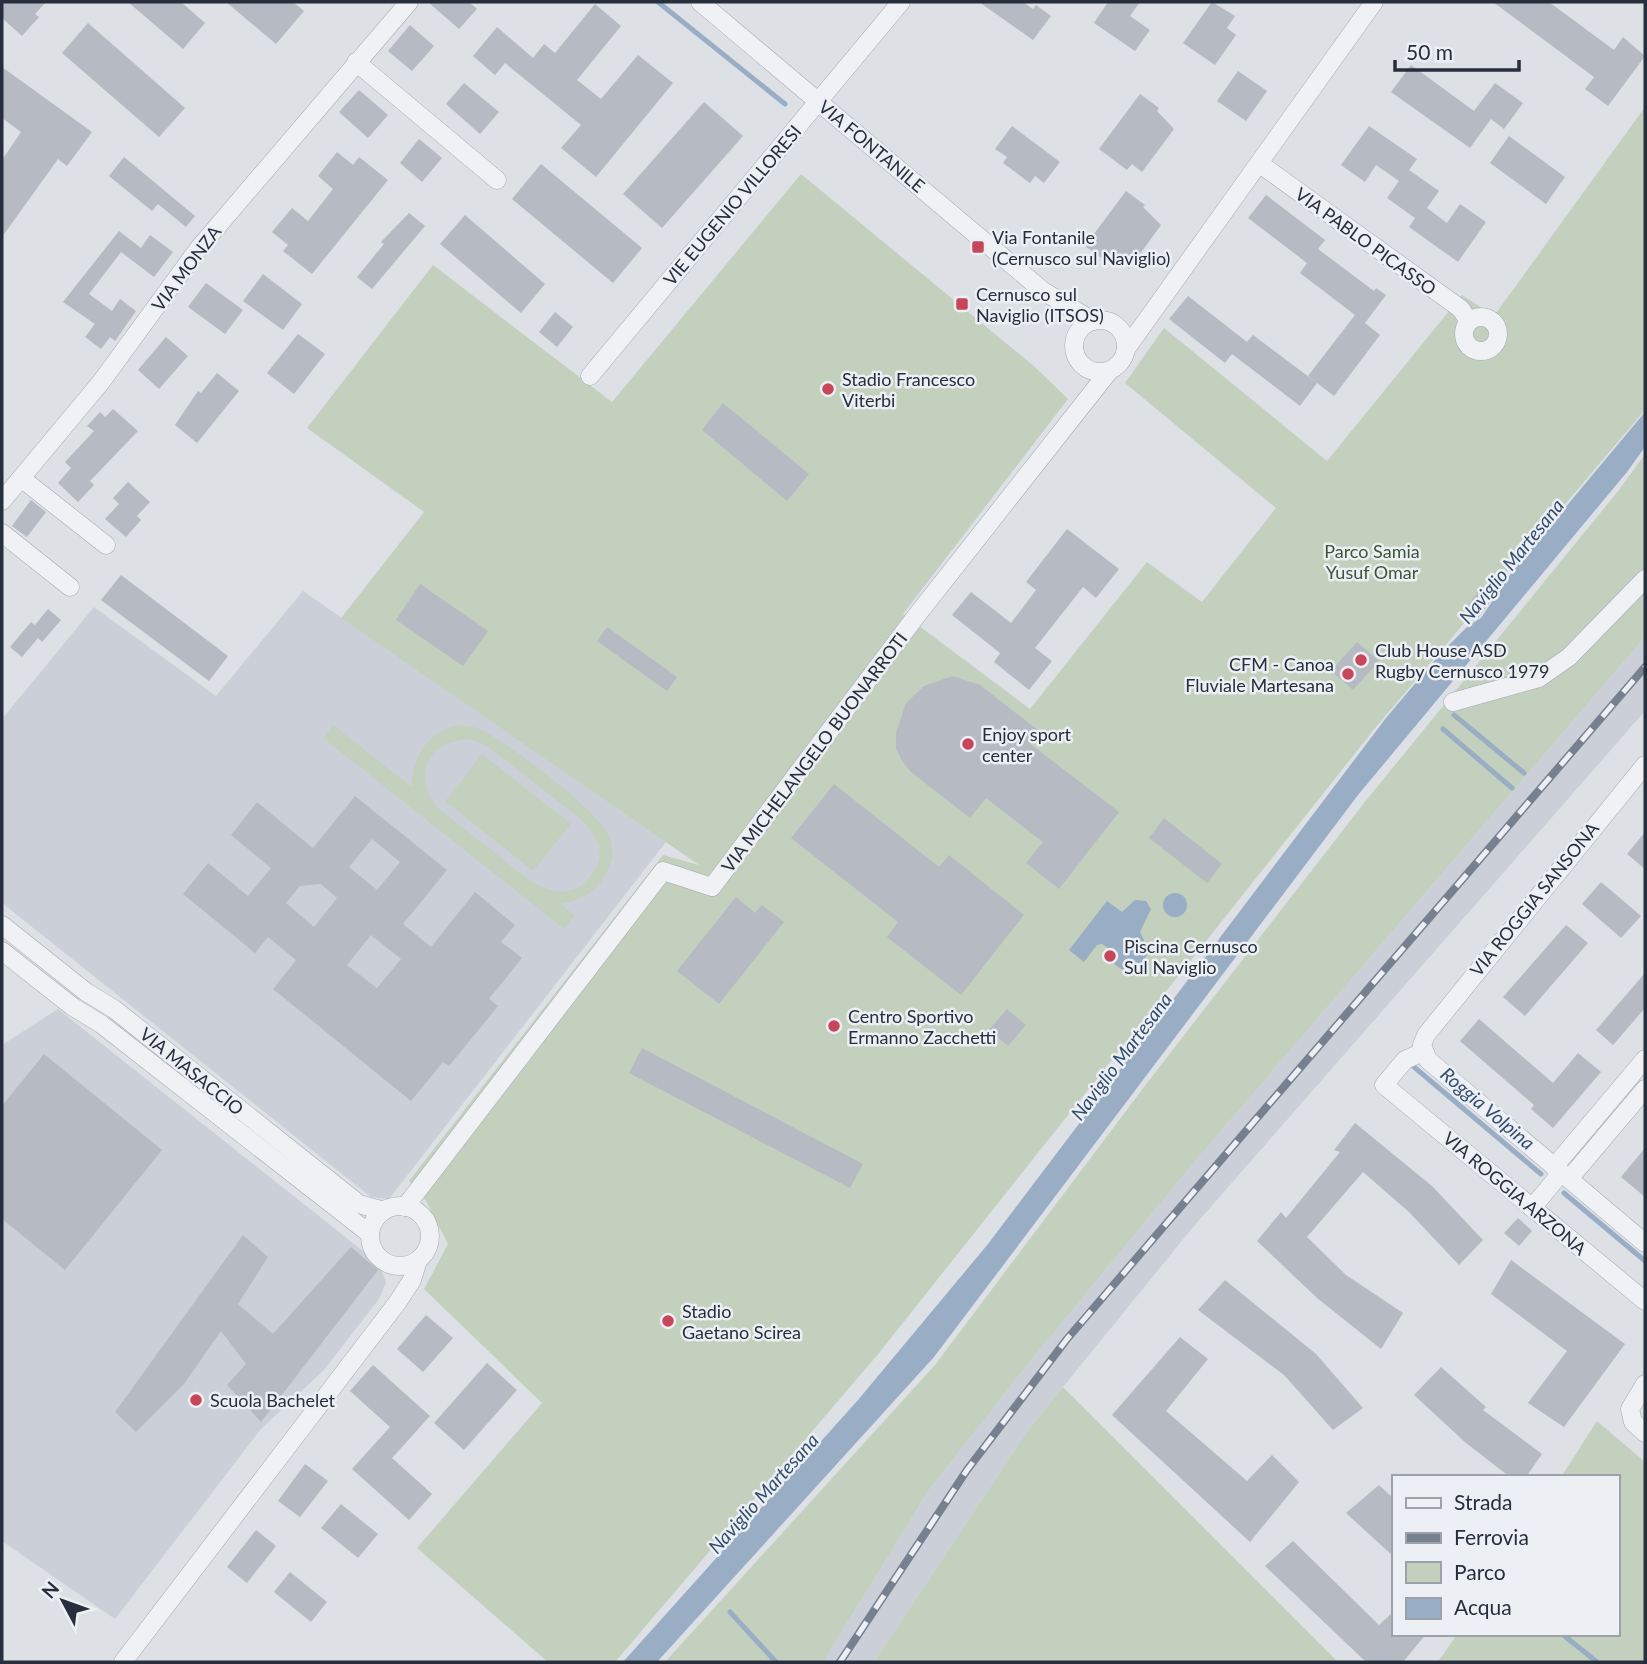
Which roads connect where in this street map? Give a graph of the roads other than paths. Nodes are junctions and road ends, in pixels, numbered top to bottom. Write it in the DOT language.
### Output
graph roads {
  1 [pos="409,2"];
  2 [pos="700,2"];
  3 [pos="901,2"];
  4 [pos="1374,2"];
  5 [pos="356,62"];
  6 [pos="818,101"];
  7 [pos="1260,164"];
  8 [pos="497,180"];
  9 [pos="1043,291"];
  10 [pos="1157,309"];
  11 [pos="1093,321"];
  12 [pos="1469,322"];
  13 [pos="1120,329"];
  14 [pos="1076,336"];
  15 [pos="1126,349"];
  16 [pos="1084,366"];
  17 [pos="1111,370"];
  18 [pos="590,376"];
  19 [pos="1079,408"];
  20 [pos="22,478"];
  21 [pos="2,501"];
  22 [pos="2,533"];
  23 [pos="106,545"];
  24 [pos="1645,579"];
  25 [pos="70,587"];
  26 [pos="1453,702"];
  27 [pos="1645,765"];
  28 [pos="2,925"];
  29 [pos="2,951"];
  30 [pos="1424,1043"];
  31 [pos="1645,1059"];
  32 [pos="1384,1085"];
  33 [pos="1645,1089"];
  34 [pos="1561,1173"];
  35 [pos="405,1207"];
  36 [pos="1532,1208"];
  37 [pos="384,1211"];
  38 [pos="370,1234"];
  39 [pos="1645,1243"];
  40 [pos="418,1260"];
  41 [pos="395,1266"];
  42 [pos="1645,1301"];
  43 [pos="397,1303"];
  44 [pos="1645,1384"];
  45 [pos="1645,1433"];
  46 [pos="123,1662"];
  1 -- 5 [label="street, VIA MONZA"];
  2 -- 6 [label="street, VIA FONTANILE"];
  3 -- 6 [label="street, VIE EUGENIO VILLORESI"];
  4 -- 7 [label="street"];
  5 -- 8 [label="street"];
  5 -- 20 [label="street, VIA MONZA"];
  6 -- 9 [label="street, VIA FONTANILE"];
  6 -- 18 [label="street, VIE EUGENIO VILLORESI"];
  7 -- 10 [label="street"];
  7 -- 12 [label="street, VIA PABLO PICASSO"];
  9 -- 11 [label="street, VIA FONTANILE"];
  9 -- 14 [label="street, VIA FONTANILE"];
  10 -- 13 [label="street"];
  10 -- 15 [label="street"];
  11 -- 13 [label="street"];
  11 -- 14 [label="street"];
  13 -- 15 [label="street"];
  14 -- 16 [label="street"];
  15 -- 17 [label="street"];
  16 -- 17 [label="street"];
  16 -- 19 [label="street, VIA MICHELANGELO BUONARROTI"];
  17 -- 19 [label="street, VIA MICHELANGELO BUONARROTI"];
  19 -- 35 [label="street, VIA MICHELANGELO BUONARROTI"];
  20 -- 21 [label="street, VIA MONZA"];
  20 -- 23 [label="street"];
  22 -- 25 [label="street"];
  24 -- 26 [label="street"];
  27 -- 30 [label="street, VIA ROGGIA SANSONA"];
  28 -- 37 [label="street, VIA MASACCIO"];
  29 -- 38 [label="street, VIA MASACCIO"];
  30 -- 32 [label="street, VIA ROGGIA SANSONA"];
  30 -- 34 [label="street"];
  31 -- 34 [label="street"];
  32 -- 36 [label="street, VIA ROGGIA ARZONA"];
  33 -- 34 [label="street"];
  34 -- 36 [label="street"];
  34 -- 39 [label="street"];
  35 -- 37 [label="street"];
  35 -- 40 [label="street"];
  36 -- 42 [label="street, VIA ROGGIA ARZONA"];
  37 -- 38 [label="street"];
  38 -- 41 [label="street, VIA MASACCIO"];
  40 -- 41 [label="street"];
  40 -- 43 [label="street"];
  41 -- 43 [label="street"];
  43 -- 46 [label="street"];
  44 -- 45 [label="street"];
}
